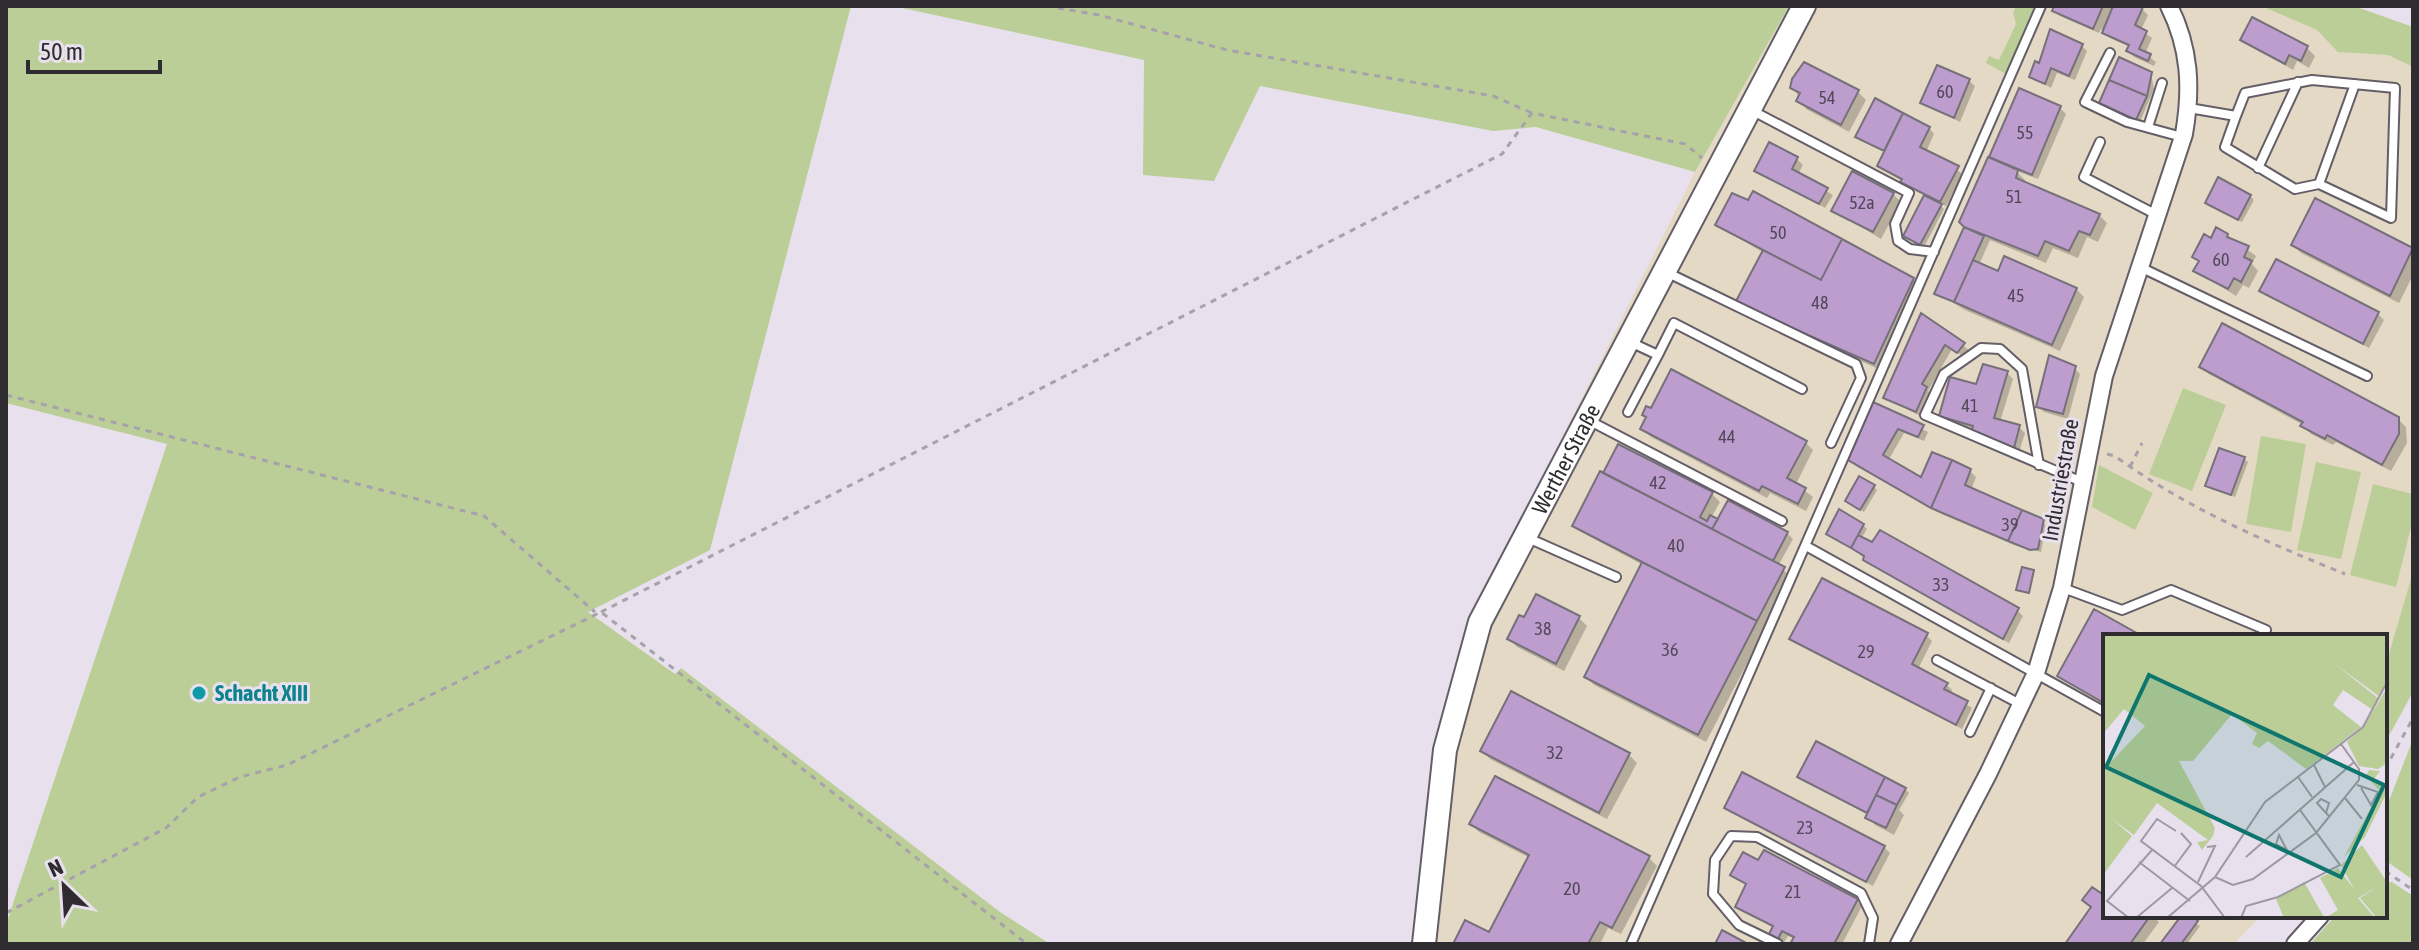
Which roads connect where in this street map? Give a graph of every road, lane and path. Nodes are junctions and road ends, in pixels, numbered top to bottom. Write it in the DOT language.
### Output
graph roads {
  1 [pos="1046,6"];
  2 [pos="1804,6"];
  3 [pos="2041,6"];
  4 [pos="2169,6"];
  5 [pos="2110,53"];
  6 [pos="2298,82"];
  7 [pos="2162,83"];
  8 [pos="2355,84"];
  9 [pos="2189,108"];
  10 [pos="1749,109"];
  11 [pos="1532,113"];
  12 [pos="2236,116"];
  13 [pos="2148,127"];
  14 [pos="2183,137"];
  15 [pos="2100,142"];
  16 [pos="2258,168"];
  17 [pos="1716,172"];
  18 [pos="2319,184"];
  19 [pos="2158,215"];
  20 [pos="1934,252"];
  21 [pos="2139,267"];
  22 [pos="1663,271"];
  23 [pos="1627,341"];
  24 [pos="1658,355"];
  25 [pos="2367,376"];
  26 [pos="1802,389"];
  27 [pos="6,395"];
  28 [pos="1628,412"];
  29 [pos="1586,418"];
  30 [pos="1831,443"];
  31 [pos="2142,443"];
  32 [pos="2086,450"];
  33 [pos="2039,465"];
  34 [pos="2130,467"];
  35 [pos="2082,482"];
  36 [pos="1782,521"];
  37 [pos="1523,536"];
  38 [pos="1806,546"];
  39 [pos="2345,574"];
  40 [pos="1616,577"];
  41 [pos="2062,588"];
  42 [pos="598,613"];
  43 [pos="2266,630"];
  44 [pos="1937,660"];
  45 [pos="2036,673"];
  46 [pos="1991,688"];
  47 [pos="2021,705"];
  48 [pos="2103,711"];
  49 [pos="2413,718"];
  50 [pos="1970,732"];
  51 [pos="2387,765"];
  52 [pos="2387,872"];
  53 [pos="2413,890"];
  54 [pos="6,913"];
  55 [pos="2318,918"];
  56 [pos="1027,944"];
  57 [pos="1424,944"];
  58 [pos="1631,944"];
  59 [pos="1778,944"];
  60 [pos="1869,944"];
  61 [pos="1899,944"];
  62 [pos="2295,944"];
  1 -- 11 [label="path"];
  2 -- 10 [label="street, Werther Straße"];
  3 -- 20 [label="lane"];
  4 -- 9 [label="street, Industriestraße"];
  5 -- 13 [label="lane"];
  6 -- 8 [label="lane"];
  6 -- 12 [label="lane"];
  6 -- 16 [label="lane"];
  7 -- 13 [label="lane"];
  8 -- 18 [label="lane"];
  8 -- 18 [label="lane"];
  9 -- 12 [label="lane"];
  9 -- 14 [label="street, Industriestraße"];
  10 -- 17 [label="street, Werther Straße"];
  10 -- 20 [label="lane"];
  11 -- 17 [label="path"];
  11 -- 42 [label="path"];
  12 -- 16 [label="lane"];
  13 -- 14 [label="lane"];
  14 -- 19 [label="street, Industriestraße"];
  15 -- 19 [label="lane"];
  16 -- 18 [label="lane"];
  17 -- 22 [label="street, Werther Straße"];
  19 -- 21 [label="street, Industriestraße"];
  20 -- 38 [label="lane"];
  21 -- 25 [label="lane"];
  21 -- 32 [label="street, Industriestraße"];
  22 -- 23 [label="street, Werther Straße"];
  22 -- 30 [label="lane"];
  23 -- 24 [label="lane"];
  23 -- 29 [label="street, Werther Straße"];
  24 -- 26 [label="lane"];
  24 -- 28 [label="lane"];
  27 -- 42 [label="path"];
  29 -- 36 [label="lane"];
  29 -- 37 [label="street, Werther Straße"];
  31 -- 34 [label="path"];
  32 -- 34 [label="path"];
  32 -- 35 [label="street, Industriestraße"];
  33 -- 33 [label="lane"];
  33 -- 35 [label="lane"];
  34 -- 39 [label="path"];
  35 -- 41 [label="street, Industriestraße"];
  37 -- 40 [label="lane"];
  37 -- 57 [label="street, Werther Straße"];
  38 -- 45 [label="lane"];
  38 -- 58 [label="lane"];
  41 -- 43 [label="lane"];
  41 -- 45 [label="street, Industriestraße"];
  42 -- 54 [label="path"];
  42 -- 56 [label="path"];
  44 -- 46 [label="lane"];
  45 -- 47 [label="street, Industriestraße"];
  45 -- 48 [label="lane"];
  46 -- 47 [label="lane"];
  46 -- 50 [label="lane"];
  47 -- 61 [label="street, Industriestraße"];
  49 -- 51 [label="path"];
  52 -- 53 [label="path"];
  55 -- 62 [label="street"];
  59 -- 60 [label="lane"];
}
